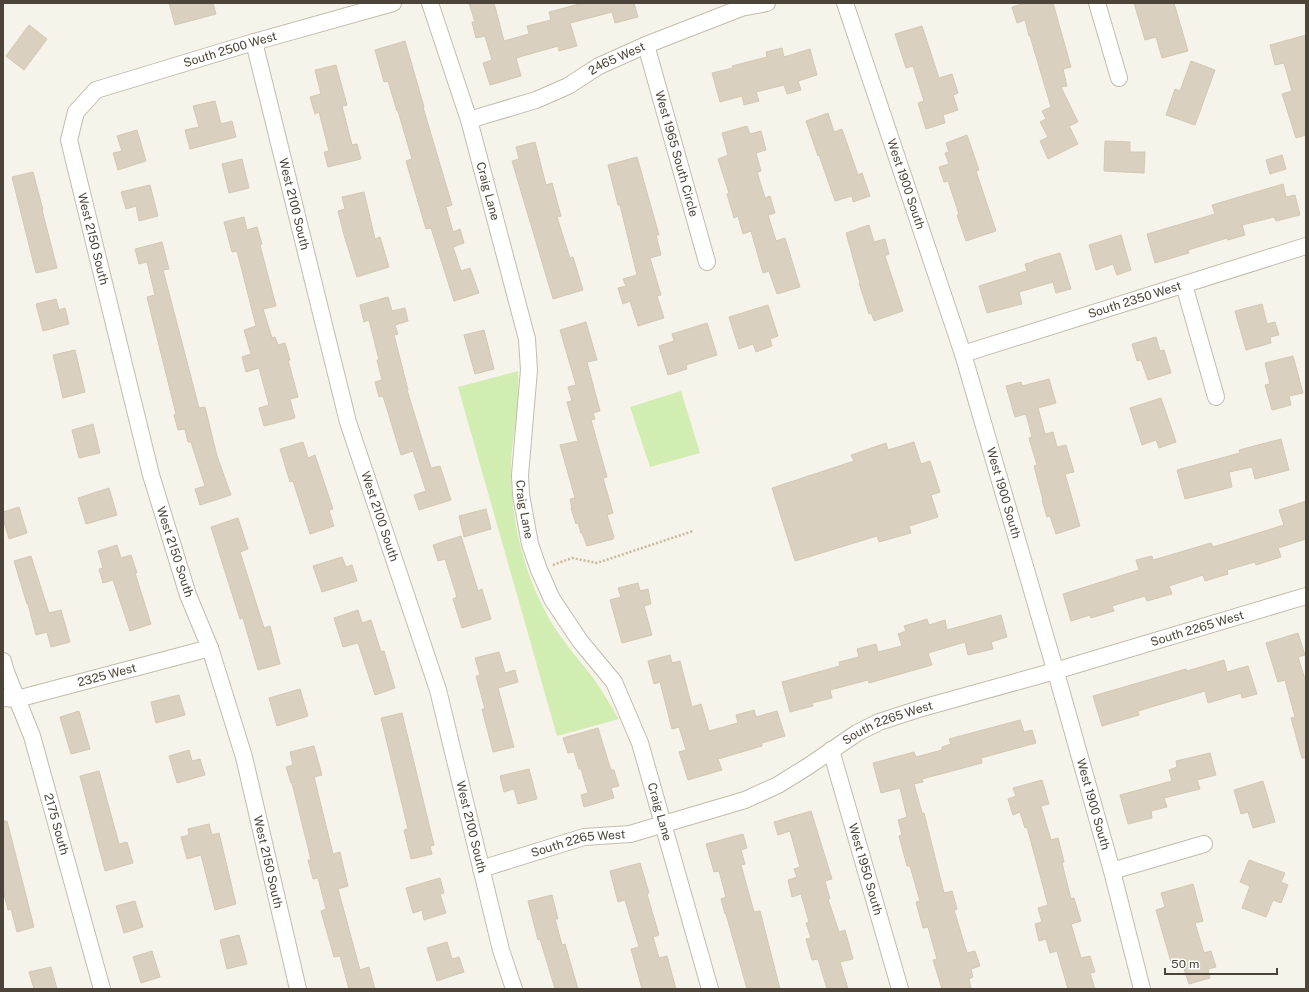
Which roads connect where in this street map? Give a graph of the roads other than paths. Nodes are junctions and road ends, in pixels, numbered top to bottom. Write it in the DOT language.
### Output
graph roads {
  1 [pos="393,3"];
  2 [pos="430,3"];
  3 [pos="767,3"];
  4 [pos="844,3"];
  5 [pos="1097,3"];
  6 [pos="254,42"];
  7 [pos="646,45"];
  8 [pos="1119,78"];
  9 [pos="76,112"];
  10 [pos="468,120"];
  11 [pos="1306,246"];
  12 [pos="707,262"];
  13 [pos="1184,285"];
  14 [pos="963,354"];
  15 [pos="1216,397"];
  16 [pos="1306,596"];
  17 [pos="210,648"];
  18 [pos="3,661"];
  19 [pos="1055,671"];
  20 [pos="10,699"];
  21 [pos="831,750"];
  22 [pos="662,823"];
  23 [pos="1204,844"];
  24 [pos="481,869"];
  25 [pos="1112,871"];
  26 [pos="102,989"];
  27 [pos="298,989"];
  28 [pos="514,989"];
  29 [pos="710,989"];
  30 [pos="900,989"];
  31 [pos="1142,989"];
  1 -- 6 [label="street, South 2500 West"];
  2 -- 10 [label="street, Craig Lane"];
  3 -- 7 [label="street, 2465 West"];
  4 -- 14 [label="street, West 1900 South"];
  5 -- 8 [label="street"];
  6 -- 9 [label="street, South 2500 West"];
  6 -- 24 [label="street, West 2100 South"];
  7 -- 10 [label="street, 2465 West"];
  7 -- 12 [label="street, West 1965 South Circle"];
  9 -- 17 [label="street, West 2150 South"];
  10 -- 22 [label="street, Craig Lane"];
  11 -- 13 [label="street, South 2350 West"];
  13 -- 14 [label="street, South 2350 West"];
  13 -- 15 [label="street"];
  14 -- 19 [label="street, West 1900 South"];
  16 -- 19 [label="street, South 2265 West"];
  17 -- 20 [label="street, 2325 West"];
  17 -- 27 [label="street, West 2150 South"];
  18 -- 20 [label="street, 2175 South"];
  19 -- 21 [label="street, South 2265 West"];
  19 -- 25 [label="street, West 1900 South"];
  20 -- 26 [label="street, 2175 South"];
  21 -- 22 [label="street, South 2265 West"];
  21 -- 30 [label="street, West 1950 South"];
  22 -- 24 [label="street, South 2265 West"];
  22 -- 29 [label="street, Craig Lane"];
  23 -- 25 [label="street"];
  24 -- 28 [label="street, West 2100 South"];
  25 -- 31 [label="street, West 1900 South"];
}
